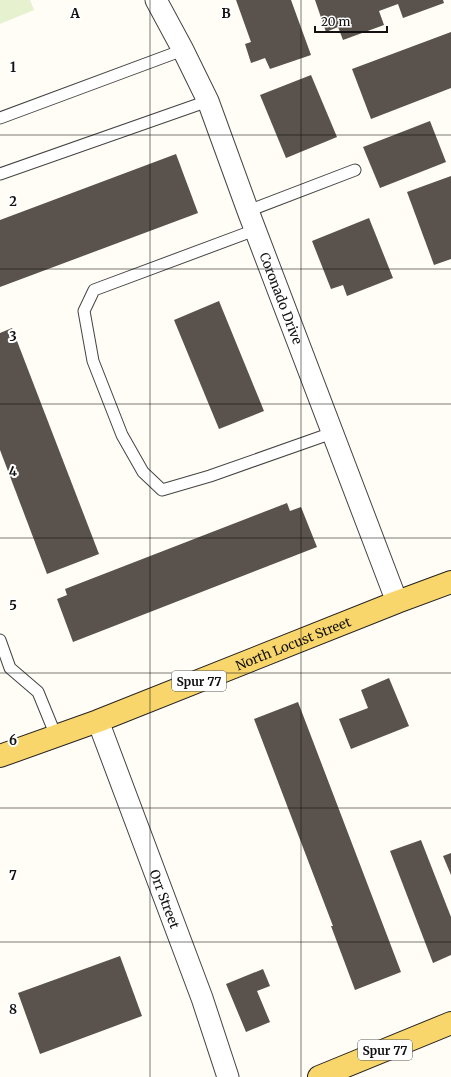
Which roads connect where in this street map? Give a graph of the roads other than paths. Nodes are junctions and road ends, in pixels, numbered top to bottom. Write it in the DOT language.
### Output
graph roads {
  1 [pos="156,0"];
  2 [pos="183,50"];
  3 [pos="208,101"];
  4 [pos="0,118"];
  5 [pos="355,170"];
  6 [pos="0,174"];
  7 [pos="248,211"];
  8 [pos="255,230"];
  9 [pos="332,433"];
  10 [pos="451,582"];
  11 [pos="397,602"];
  12 [pos="0,640"];
  13 [pos="98,721"];
  14 [pos="56,736"];
  15 [pos="0,756"];
  16 [pos="451,1023"];
  17 [pos="228,1077"];
  18 [pos="319,1077"];
  1 -- 2 [label="street, Coronado Drive"];
  2 -- 3 [label="street, Coronado Drive"];
  2 -- 4 [label="lane"];
  3 -- 6 [label="lane"];
  3 -- 7 [label="street, Coronado Drive"];
  5 -- 7 [label="lane"];
  7 -- 8 [label="street, Coronado Drive"];
  8 -- 9 [label="street, Coronado Drive"];
  8 -- 9 [label="lane"];
  9 -- 11 [label="street, Coronado Drive"];
  10 -- 11 [label="main road, North Locust Street / Spur 77"];
  11 -- 13 [label="main road, North Locust Street / Spur 77"];
  12 -- 14 [label="lane"];
  13 -- 14 [label="main road, North Locust Street / Spur 77"];
  13 -- 17 [label="street, Orr Street"];
  14 -- 15 [label="main road, North Locust Street / Spur 77"];
  16 -- 18 [label="main road, Spur 77"];
}
